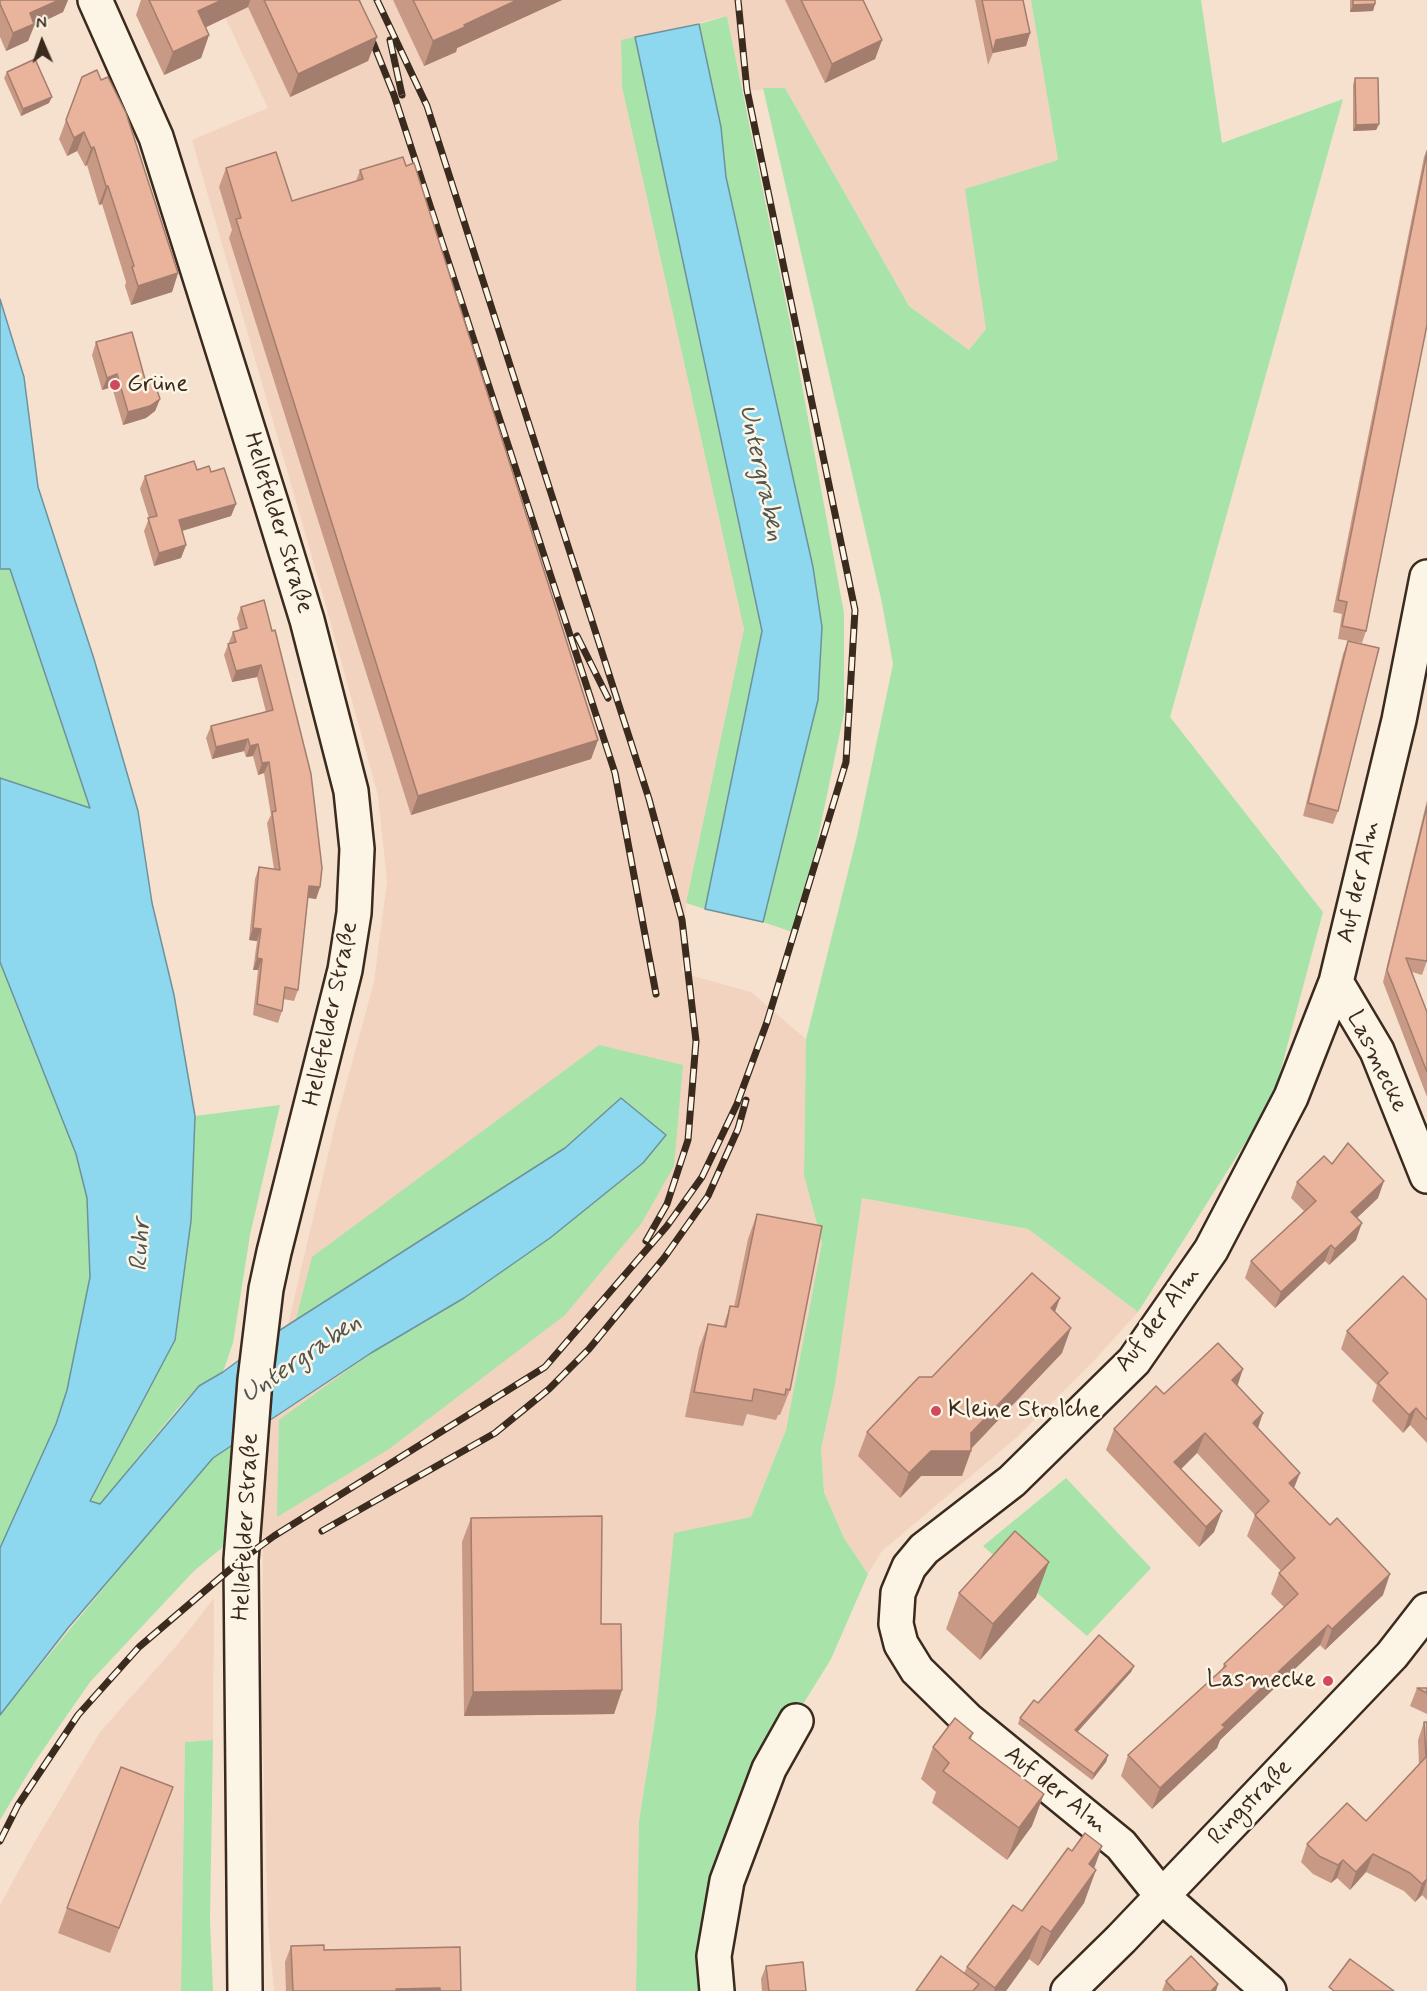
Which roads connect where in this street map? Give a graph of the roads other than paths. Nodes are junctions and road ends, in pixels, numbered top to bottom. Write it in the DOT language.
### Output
graph roads {
  1 [pos="94,0"];
  2 [pos="1427,577"];
  3 [pos="1336,982"];
  4 [pos="1427,1176"];
  5 [pos="1427,1610"];
  6 [pos="796,1721"];
  7 [pos="1162,1896"];
  8 [pos="245,1991"];
  9 [pos="717,1991"];
  10 [pos="1068,1991"];
  11 [pos="1269,1991"];
  1 -- 8 [label="street, Hellefelder Straße"];
  2 -- 3 [label="street, Auf der Alm"];
  3 -- 4 [label="street, Lasmecke"];
  3 -- 7 [label="street, Auf der Alm"];
  5 -- 7 [label="street, Ringstraße"];
  6 -- 9 [label="street"];
  7 -- 10 [label="street, Ringstraße"];
  7 -- 11 [label="street, Auf der Alm"];
}
